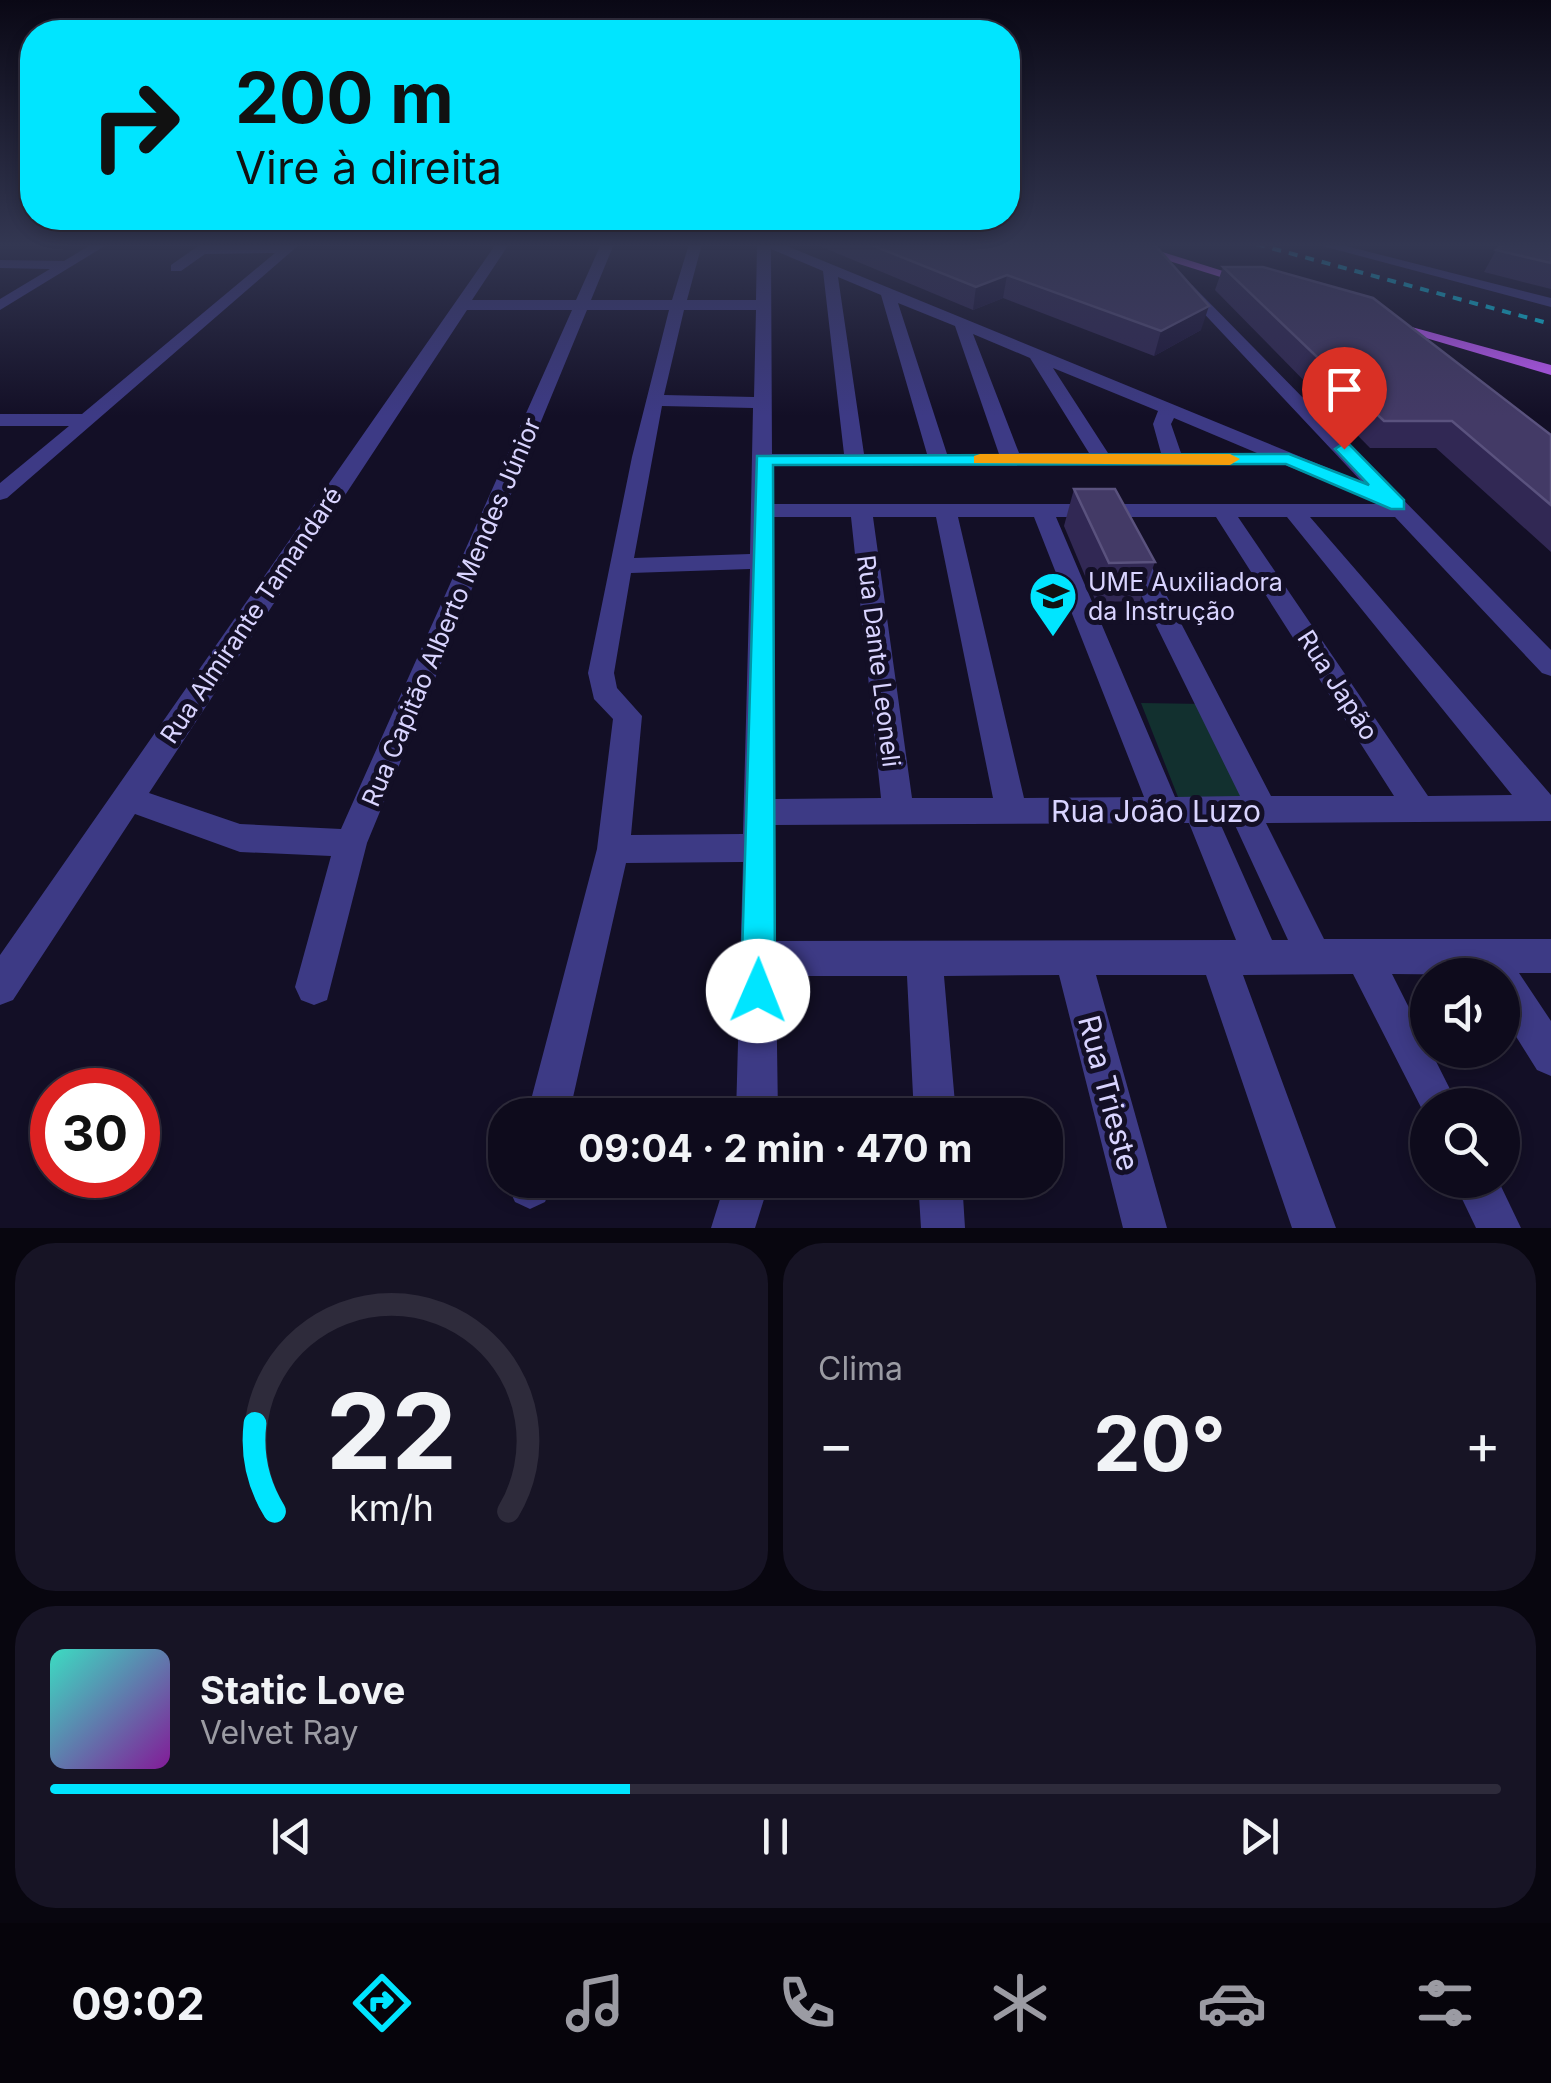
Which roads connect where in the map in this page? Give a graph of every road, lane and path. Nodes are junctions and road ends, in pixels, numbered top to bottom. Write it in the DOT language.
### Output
graph roads {
  1 [pos="227,301"];
  2 [pos="464,301"];
  3 [pos="677,301"];
  4 [pos="762,301"];
  5 [pos="834,301"];
  6 [pos="891,301"];
  7 [pos="907,301"];
  8 [pos="1206,301"];
  9 [pos="462,304"];
  10 [pos="584,304"];
  11 [pos="676,305"];
  12 [pos="762,305"];
  13 [pos="962,325"];
  14 [pos="1035,352"];
  15 [pos="1551,356"];
  16 [pos="1551,370"];
  17 [pos="654,400"];
  18 [pos="764,403"];
  19 [pos="1168,408"];
  20 [pos="0,420"];
  21 [pos="86,420"];
  22 [pos="1010,459"];
  23 [pos="1102,459"];
  24 [pos="1289,459"];
  25 [pos="764,460"];
  26 [pos="854,460"];
  27 [pos="939,460"];
  28 [pos="1173,460"];
  29 [pos="0,494"];
  30 [pos="1401,508"];
  31 [pos="763,510"];
  32 [pos="861,511"];
  33 [pos="946,511"];
  34 [pos="1042,511"];
  35 [pos="1112,511"];
  36 [pos="1223,511"];
  37 [pos="1294,512"];
  38 [pos="763,562"];
  39 [pos="621,566"];
  40 [pos="1551,666"];
  41 [pos="127,798"];
  42 [pos="1546,808"];
  43 [pos="1420,809"];
  44 [pos="1182,810"];
  45 [pos="1253,810"];
  46 [pos="898,811"];
  47 [pos="760,812"];
  48 [pos="1012,812"];
  49 [pos="351,843"];
  50 [pos="760,848"];
  51 [pos="613,849"];
  52 [pos="1262,956"];
  53 [pos="1363,956"];
  54 [pos="1551,956"];
  55 [pos="1218,957"];
  56 [pos="1314,957"];
  57 [pos="924,958"];
  58 [pos="1073,958"];
  59 [pos="758,959"];
  60 [pos="1410,961"];
  61 [pos="1520,964"];
  62 [pos="0,987"];
  63 [pos="314,987"];
  64 [pos="1520,1008"];
  65 [pos="1551,1056"];
  66 [pos="1429,1088"];
  67 [pos="552,1098"];
  68 [pos="757,1098"];
  69 [pos="934,1098"];
  70 [pos="742,1198"];
  71 [pos="941,1198"];
  72 [pos="1484,1198"];
  73 [pos="732,1228"];
  74 [pos="943,1228"];
  75 [pos="1145,1228"];
  76 [pos="1314,1228"];
  77 [pos="1499,1228"];
  1 -- 21 [label="street"];
  2 -- 9 [label="street, Rua Almirante Tamandaré"];
  3 -- 11 [label="street"];
  4 -- 12 [label="street"];
  5 -- 26 [label="street"];
  6 -- 27 [label="street"];
  7 -- 13 [label="street"];
  8 -- 30 [label="street"];
  9 -- 10 [label="street"];
  9 -- 41 [label="street, Rua Almirante Tamandaré"];
  10 -- 11 [label="street"];
  10 -- 49 [label="street, Rua Capitão Alberto Mendes Júnior"];
  11 -- 12 [label="street"];
  11 -- 17 [label="street"];
  12 -- 18 [label="street"];
  13 -- 14 [label="street"];
  13 -- 22 [label="street"];
  14 -- 19 [label="street"];
  14 -- 23 [label="street"];
  15 -- 16 [label="main road"];
  17 -- 18 [label="street"];
  17 -- 39 [label="street"];
  18 -- 25 [label="street"];
  19 -- 24 [label="street"];
  19 -- 28 [label="street"];
  20 -- 21 [label="street"];
  21 -- 29 [label="street"];
  22 -- 23 [label="street"];
  22 -- 27 [label="street"];
  23 -- 28 [label="street"];
  24 -- 28 [label="street"];
  24 -- 30 [label="street"];
  25 -- 26 [label="street"];
  25 -- 31 [label="street"];
  26 -- 27 [label="street"];
  30 -- 37 [label="street"];
  30 -- 40 [label="street"];
  31 -- 32 [label="street"];
  31 -- 38 [label="street"];
  32 -- 33 [label="street"];
  32 -- 46 [label="street, Rua Dante Leoneli"];
  33 -- 34 [label="street"];
  33 -- 48 [label="street"];
  34 -- 35 [label="street"];
  34 -- 44 [label="street"];
  35 -- 36 [label="street"];
  35 -- 45 [label="street"];
  36 -- 37 [label="street"];
  36 -- 43 [label="street, Rua Japão"];
  37 -- 42 [label="street"];
  38 -- 39 [label="street"];
  38 -- 47 [label="street"];
  39 -- 51 [label="street"];
  41 -- 49 [label="street"];
  41 -- 62 [label="street, Rua Almirante Tamandaré"];
  42 -- 43 [label="street, Rua João Luzo"];
  43 -- 45 [label="street, Rua João Luzo"];
  44 -- 45 [label="street, Rua João Luzo"];
  44 -- 48 [label="street, Rua João Luzo"];
  44 -- 52 [label="street"];
  45 -- 56 [label="street"];
  46 -- 47 [label="street, Rua João Luzo"];
  46 -- 48 [label="street, Rua João Luzo"];
  47 -- 50 [label="street"];
  49 -- 63 [label="street, Rua Capitão Alberto Mendes Júnior"];
  50 -- 51 [label="street"];
  50 -- 59 [label="street"];
  51 -- 67 [label="street"];
  52 -- 55 [label="street"];
  52 -- 56 [label="street"];
  53 -- 56 [label="street"];
  53 -- 60 [label="street"];
  53 -- 66 [label="street"];
  54 -- 61 [label="street"];
  55 -- 58 [label="street"];
  55 -- 76 [label="street"];
  57 -- 58 [label="street"];
  57 -- 59 [label="street"];
  57 -- 69 [label="street"];
  58 -- 75 [label="street, Rua Trieste"];
  59 -- 68 [label="street"];
  64 -- 65 [label="street"];
  70 -- 73 [label="street"];
  71 -- 74 [label="street"];
  72 -- 77 [label="street"];
}
